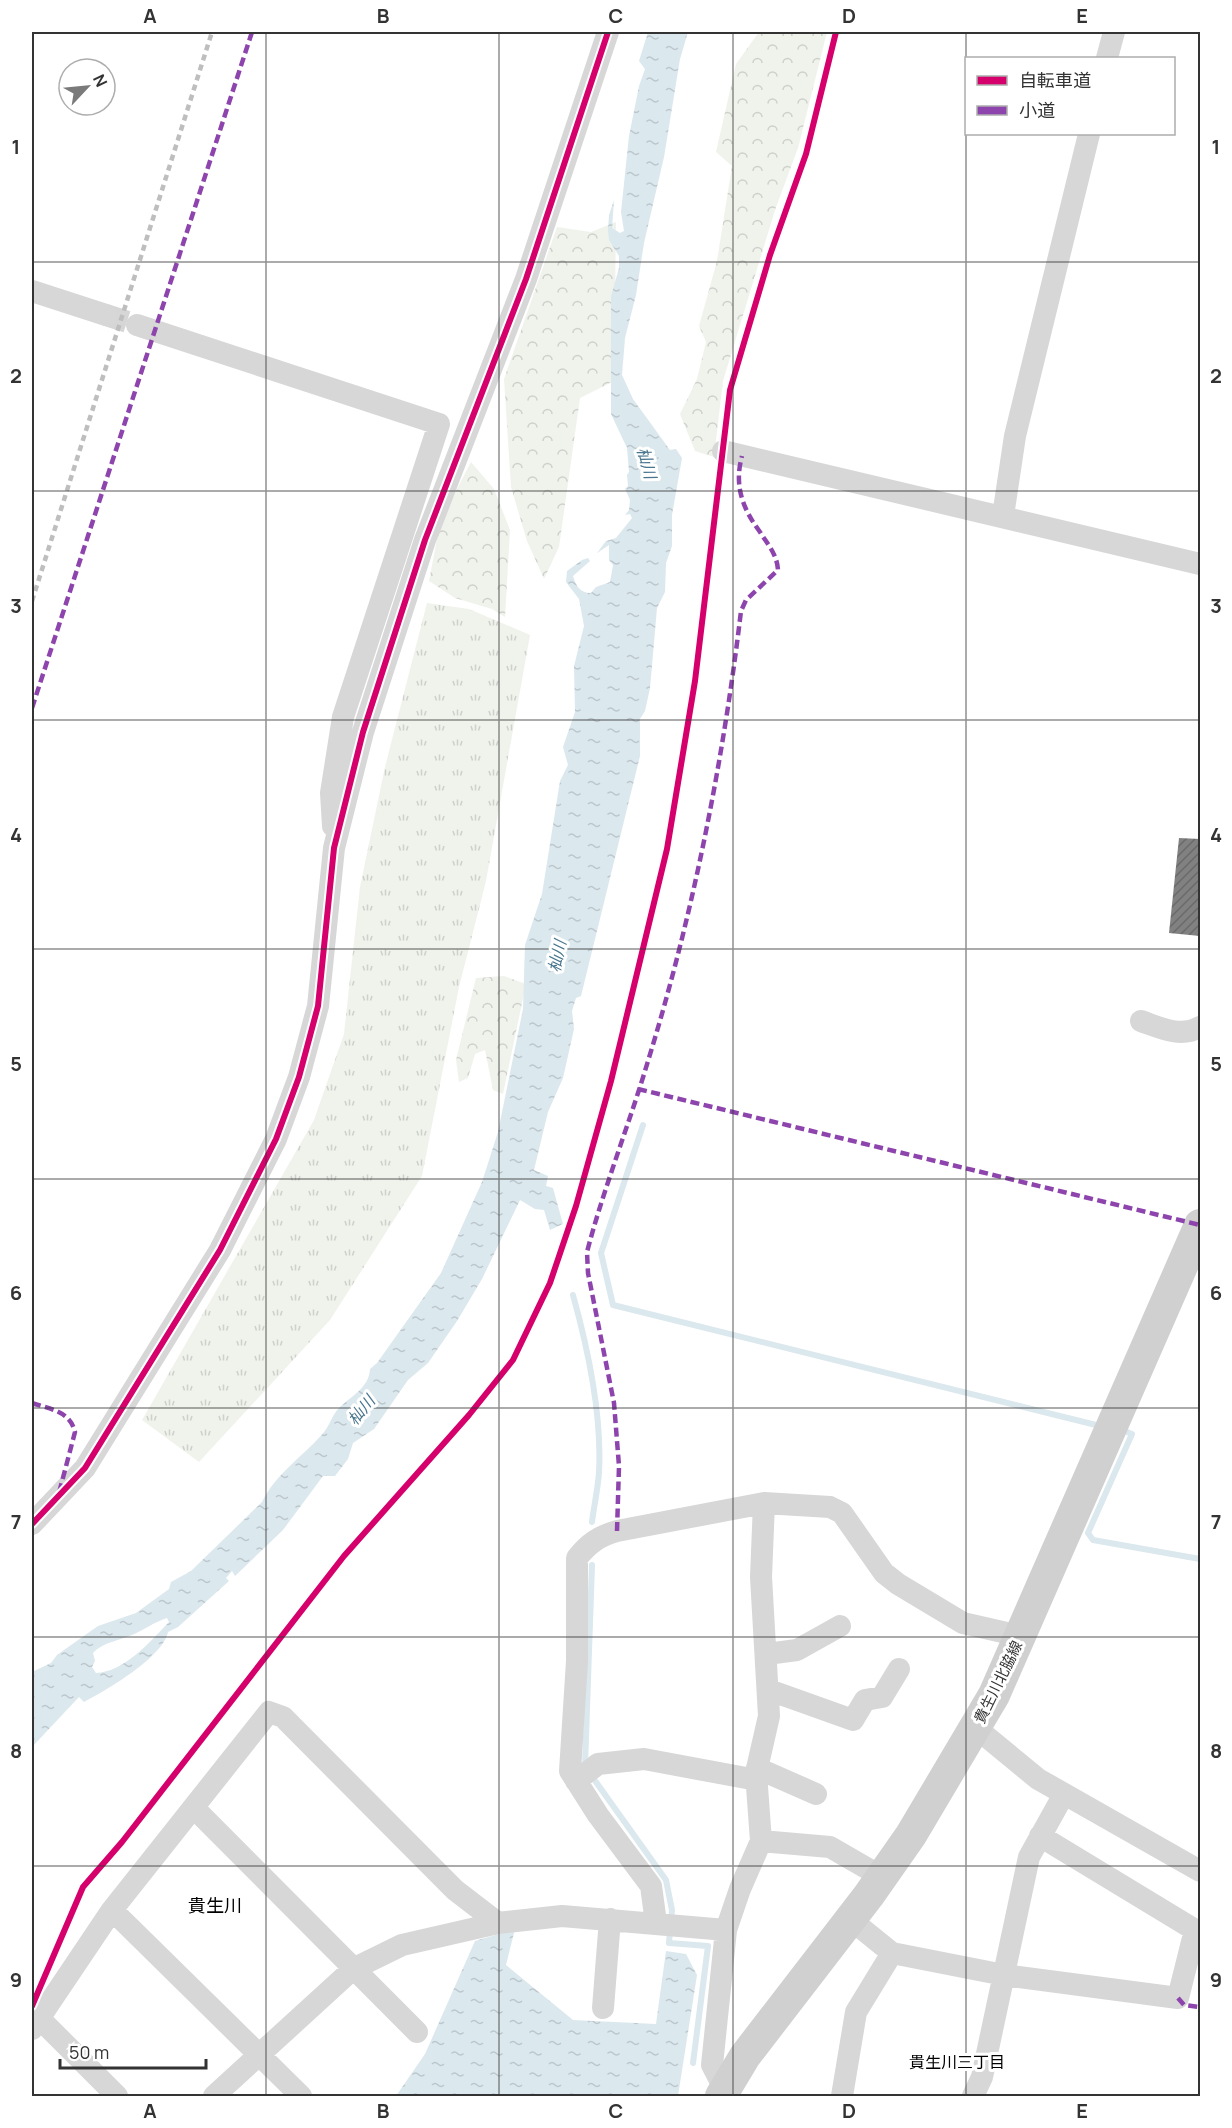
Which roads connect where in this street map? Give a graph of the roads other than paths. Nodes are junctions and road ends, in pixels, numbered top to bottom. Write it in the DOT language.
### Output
graph roads {
  1 [pos="608,32"];
  2 [pos="1114,32"];
  3 [pos="1107,57"];
  4 [pos="1089,135"];
  5 [pos="32,291"];
  6 [pos="106,315"];
  7 [pos="137,325"];
  8 [pos="723,451"];
  9 [pos="1003,516"];
  10 [pos="1200,564"];
  11 [pos="334,848"];
  12 [pos="1141,1022"];
  13 [pos="1200,1027"];
  14 [pos="1200,1225"];
  15 [pos="764,1503"];
  16 [pos="32,1524"];
  17 [pos="840,1626"];
  18 [pos="1020,1636"];
  19 [pos="767,1654"];
  20 [pos="899,1669"];
  21 [pos="769,1690"];
  22 [pos="976,1728"];
  23 [pos="757,1774"];
  24 [pos="576,1781"];
  25 [pos="816,1794"];
  26 [pos="1065,1794"];
  27 [pos="194,1808"];
  28 [pos="1040,1836"];
  29 [pos="761,1842"];
  30 [pos="1200,1871"];
  31 [pos="882,1877"];
  32 [pos="112,1910"];
  33 [pos="610,1919"];
  34 [pos="850,1919"];
  35 [pos="498,1923"];
  36 [pos="666,1924"];
  37 [pos="726,1930"];
  38 [pos="892,1953"];
  39 [pos="353,1969"];
  40 [pos="1004,1975"];
  41 [pos="603,2008"];
  42 [pos="35,2024"];
  43 [pos="417,2032"];
  44 [pos="259,2055"];
  45 [pos="722,2092"];
  46 [pos="117,2097"];
  47 [pos="214,2097"];
  48 [pos="301,2097"];
  49 [pos="842,2097"];
  50 [pos="973,2097"];
  1 -- 11 [label="street"];
  2 -- 3 [label="street"];
  4 -- 9 [label="street"];
  5 -- 6 [label="street"];
  7 -- 11 [label="street"];
  8 -- 9 [label="street"];
  9 -- 10 [label="street"];
  11 -- 16 [label="street"];
  12 -- 13 [label="street"];
  14 -- 18 [label="main road, 貴生川北脇線"];
  15 -- 18 [label="street"];
  15 -- 19 [label="street"];
  15 -- 24 [label="street"];
  17 -- 19 [label="street"];
  18 -- 22 [label="main road, 貴生川北脇線"];
  19 -- 21 [label="street"];
  20 -- 21 [label="street"];
  21 -- 23 [label="street"];
  22 -- 26 [label="street"];
  22 -- 31 [label="main road, 貴生川北脇線"];
  23 -- 24 [label="street"];
  23 -- 25 [label="street"];
  23 -- 29 [label="street"];
  24 -- 36 [label="street"];
  26 -- 28 [label="street"];
  26 -- 30 [label="street"];
  27 -- 32 [label="street"];
  27 -- 35 [label="street"];
  27 -- 39 [label="street"];
  28 -- 40 [label="street"];
  28 -- 40 [label="street"];
  29 -- 31 [label="street"];
  29 -- 37 [label="street"];
  31 -- 34 [label="main road, 貴生川北脇線"];
  32 -- 42 [label="street"];
  32 -- 44 [label="street"];
  33 -- 35 [label="street"];
  33 -- 36 [label="street"];
  33 -- 41 [label="street"];
  34 -- 38 [label="street"];
  34 -- 45 [label="main road, 貴生川北脇線"];
  35 -- 39 [label="street"];
  36 -- 37 [label="street"];
  37 -- 45 [label="street"];
  38 -- 40 [label="street"];
  38 -- 49 [label="street"];
  39 -- 43 [label="street"];
  39 -- 44 [label="street"];
  40 -- 50 [label="street"];
  42 -- 46 [label="street"];
  44 -- 47 [label="street"];
  44 -- 48 [label="street"];
}
